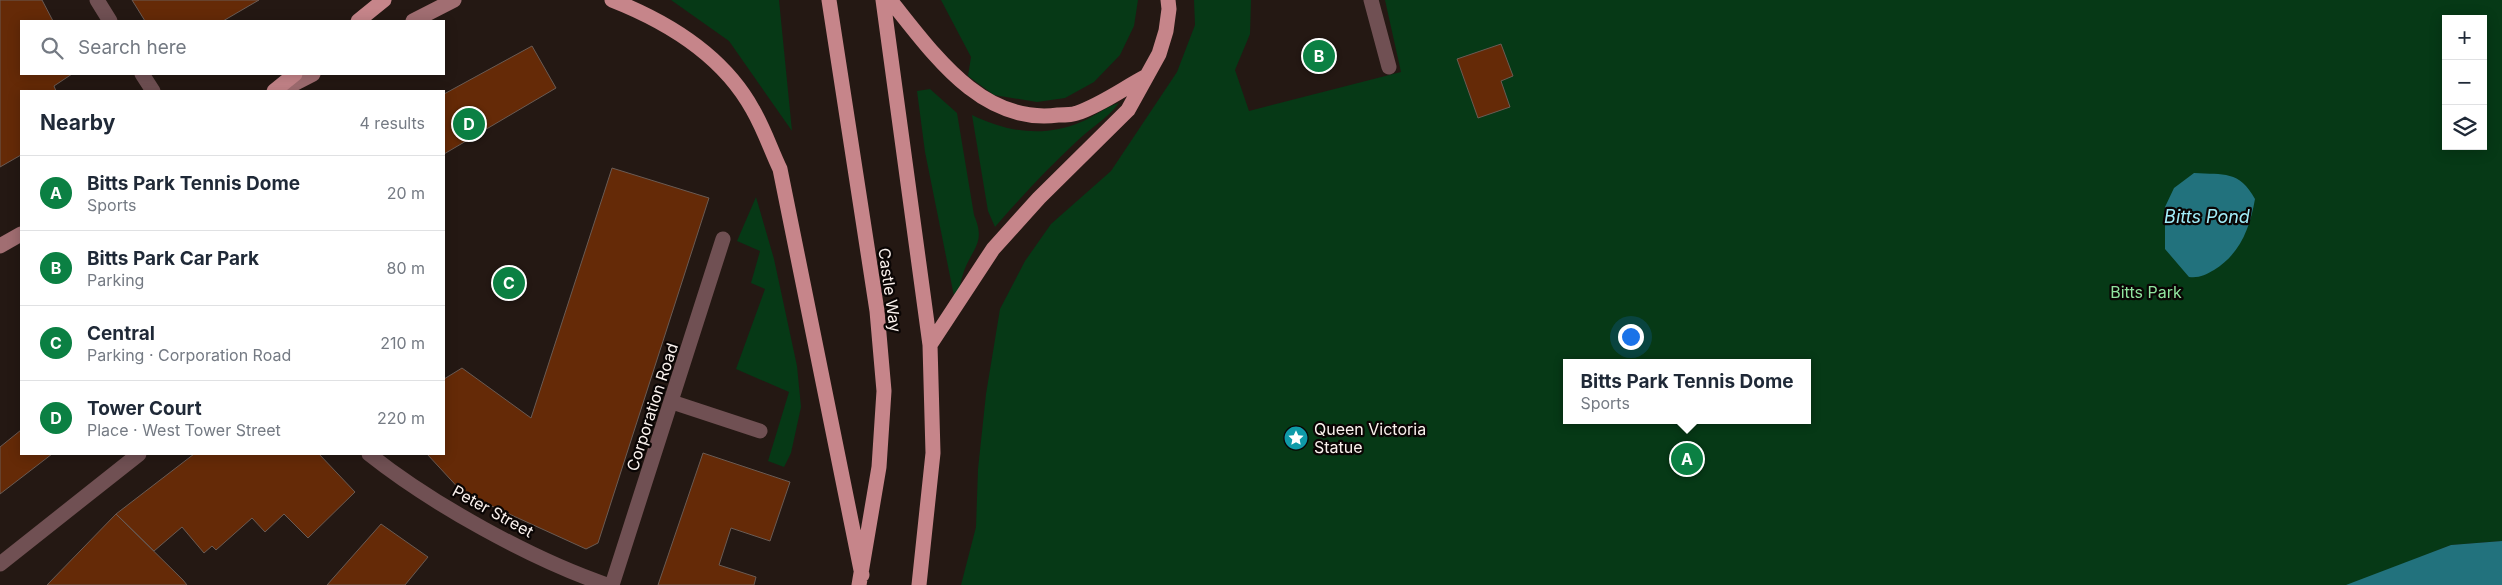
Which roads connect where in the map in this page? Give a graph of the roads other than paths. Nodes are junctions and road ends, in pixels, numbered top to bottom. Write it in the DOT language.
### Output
graph roads {
  1 [pos="97,0"];
  2 [pos="384,0"];
  3 [pos="454,0"];
  4 [pos="612,0"];
  5 [pos="829,0"];
  6 [pos="883,0"];
  7 [pos="890,0"];
  8 [pos="1168,0"];
  9 [pos="1371,0"];
  10 [pos="109,20"];
  11 [pos="359,20"];
  12 [pos="415,20"];
  13 [pos="1389,67"];
  14 [pos="143,75"];
  15 [pos="294,75"];
  16 [pos="311,75"];
  17 [pos="1145,77"];
  18 [pos="152,90"];
  19 [pos="275,90"];
  20 [pos="282,90"];
  21 [pos="20,235"];
  22 [pos="723,239"];
  23 [pos="0,246"];
  24 [pos="930,346"];
  25 [pos="672,402"];
  26 [pos="760,431"];
  27 [pos="138,455"];
  28 [pos="370,455"];
  29 [pos="0,564"];
  30 [pos="861,580"];
  31 [pos="607,585"];
  32 [pos="612,585"];
  33 [pos="919,585"];
  1 -- 10 [label="street"];
  2 -- 11 [label="main road"];
  3 -- 12 [label="street"];
  4 -- 30 [label="main road"];
  5 -- 30 [label="main road, Castle Way"];
  6 -- 24 [label="main road, Castle Way"];
  7 -- 17 [label="main road"];
  8 -- 17 [label="main road"];
  9 -- 13 [label="street"];
  14 -- 18 [label="street"];
  15 -- 19 [label="main road"];
  16 -- 20 [label="street"];
  17 -- 24 [label="main road"];
  21 -- 23 [label="street"];
  22 -- 25 [label="street, Corporation Road"];
  24 -- 33 [label="main road, Castle Way"];
  25 -- 26 [label="street"];
  25 -- 32 [label="street, Corporation Road"];
  27 -- 29 [label="street"];
  28 -- 31 [label="street, Peter Street"];
}
